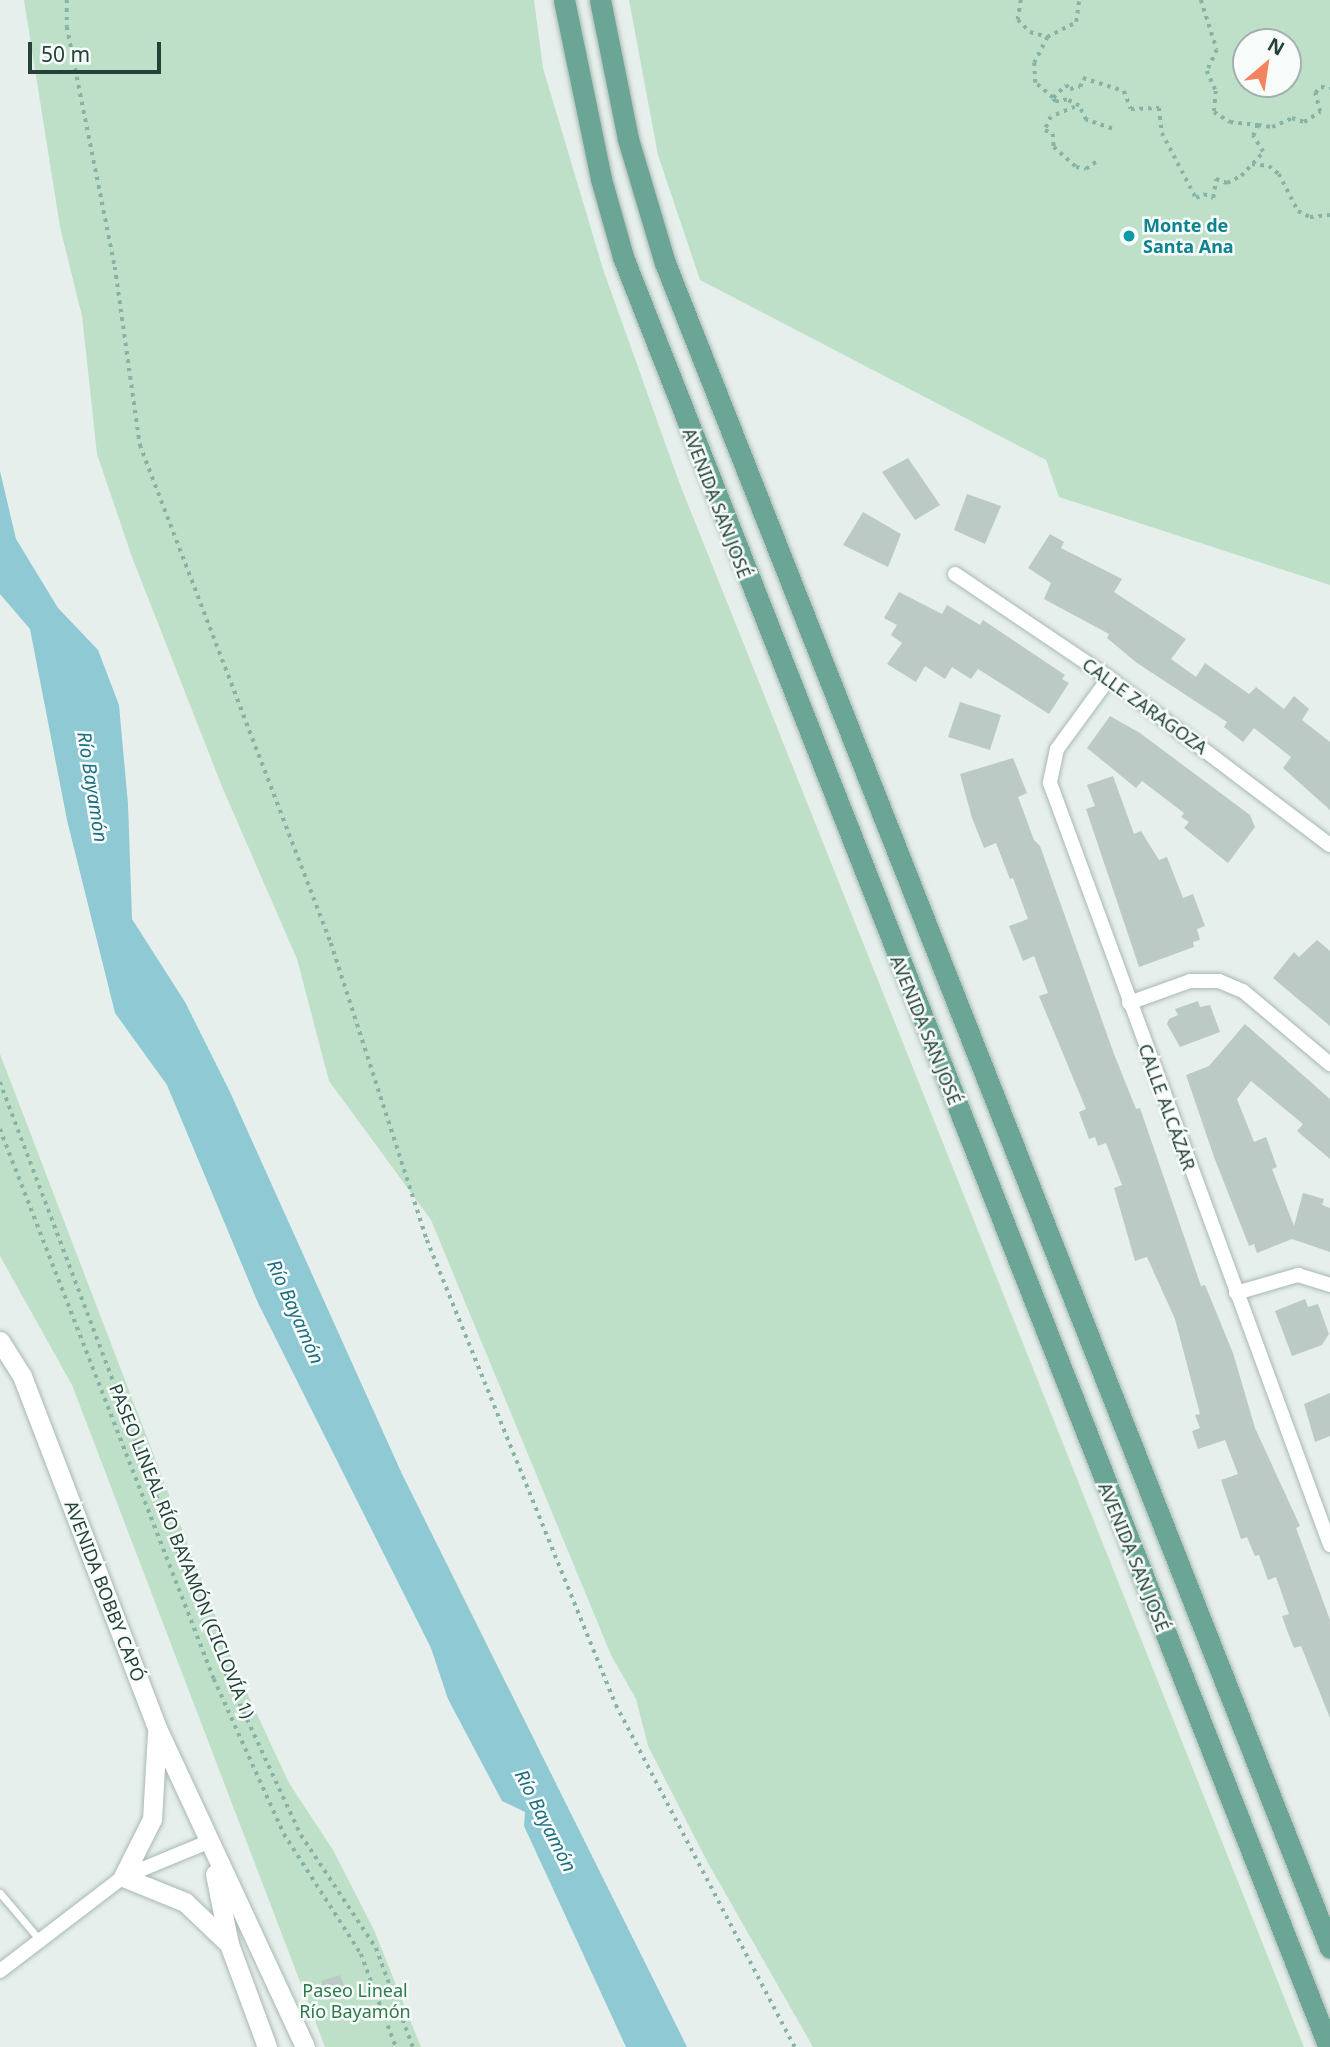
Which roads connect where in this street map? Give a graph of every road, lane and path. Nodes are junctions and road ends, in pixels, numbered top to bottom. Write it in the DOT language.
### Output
graph roads {
  1 [pos="67,0"];
  2 [pos="564,0"];
  3 [pos="600,0"];
  4 [pos="1021,0"];
  5 [pos="1079,0"];
  6 [pos="1201,0"];
  7 [pos="1047,37"];
  8 [pos="1330,88"];
  9 [pos="1054,98"];
  10 [pos="1074,107"];
  11 [pos="1258,125"];
  12 [pos="1112,129"];
  13 [pos="1097,161"];
  14 [pos="1252,164"];
  15 [pos="1330,215"];
  16 [pos="955,574"];
  17 [pos="1109,678"];
  18 [pos="1330,845"];
  19 [pos="1129,1003"];
  20 [pos="1330,1064"];
  21 [pos="0,1082"];
  22 [pos="0,1129"];
  23 [pos="1330,1285"];
  24 [pos="1236,1293"];
  25 [pos="0,1341"];
  26 [pos="1330,1545"];
  27 [pos="157,1728"];
  28 [pos="208,1842"];
  29 [pos="123,1877"];
  30 [pos="0,1893"];
  31 [pos="38,1938"];
  32 [pos="229,1944"];
  33 [pos="1330,1948"];
  34 [pos="0,1971"];
  35 [pos="267,2047"];
  36 [pos="305,2047"];
  37 [pos="397,2047"];
  38 [pos="413,2047"];
  39 [pos="795,2047"];
  40 [pos="1329,2047"];
  1 -- 39 [label="path"];
  2 -- 40 [label="main road, AVENIDA SAN JOSÉ"];
  3 -- 33 [label="main road"];
  4 -- 7 [label="path"];
  5 -- 7 [label="path"];
  6 -- 11 [label="path"];
  7 -- 9 [label="path"];
  8 -- 11 [label="path"];
  9 -- 10 [label="path"];
  9 -- 14 [label="path"];
  10 -- 12 [label="path"];
  10 -- 13 [label="path"];
  11 -- 14 [label="path"];
  14 -- 15 [label="path"];
  16 -- 17 [label="street, CALLE ZARAGOZA"];
  17 -- 18 [label="street, CALLE ZARAGOZA"];
  17 -- 19 [label="street, CALLE ALCÁZAR"];
  19 -- 20 [label="street"];
  19 -- 24 [label="street, CALLE ALCÁZAR"];
  21 -- 38 [label="path"];
  22 -- 37 [label="path, PASEO LINEAL RÍO BAYAMÓN (CICLOVÍA 1)"];
  23 -- 24 [label="street"];
  24 -- 26 [label="street, CALLE ALCÁZAR"];
  25 -- 27 [label="street, AVENIDA BOBBY CAPÓ"];
  27 -- 28 [label="street, AVENIDA BOBBY CAPÓ"];
  27 -- 29 [label="street"];
  28 -- 29 [label="street"];
  28 -- 32 [label="street, AVENIDA BOBBY CAPÓ"];
  28 -- 36 [label="street, AVENIDA BOBBY CAPÓ"];
  29 -- 31 [label="street"];
  29 -- 32 [label="street"];
  30 -- 31 [label="lane"];
  31 -- 34 [label="street"];
  32 -- 35 [label="street, AVENIDA BOBBY CAPÓ"];
}
